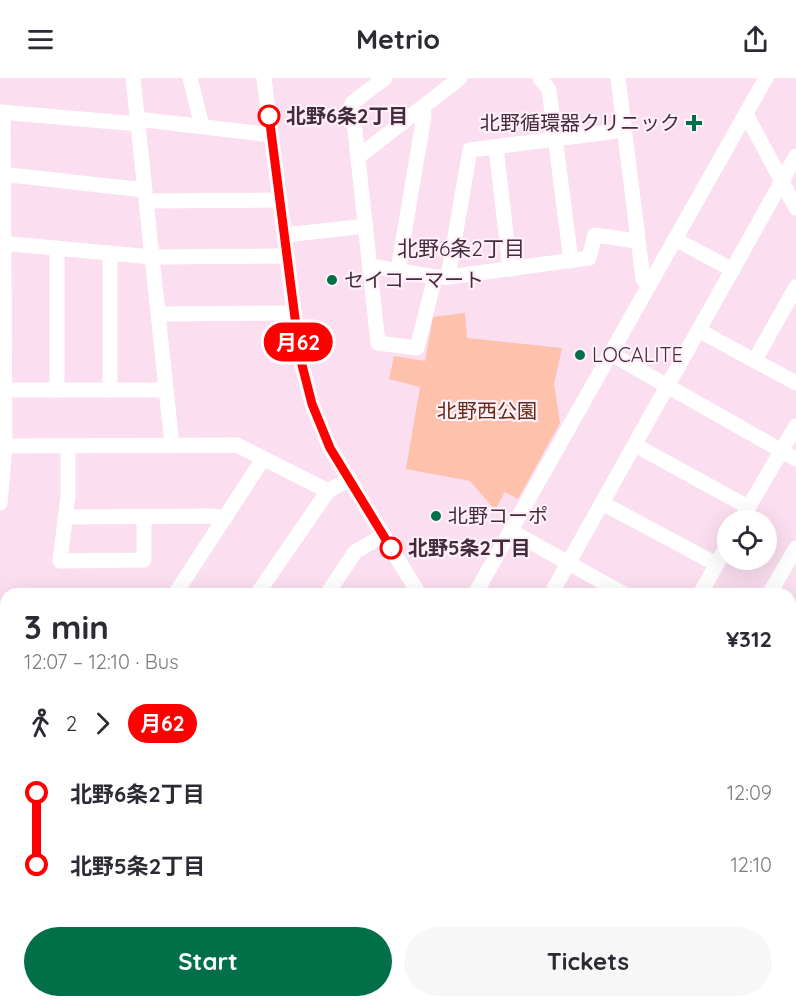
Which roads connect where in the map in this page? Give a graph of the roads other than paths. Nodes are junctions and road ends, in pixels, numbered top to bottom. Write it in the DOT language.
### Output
graph roads {
  1 [pos="133,78"];
  2 [pos="190,78"];
  3 [pos="264,78"];
  4 [pos="385,78"];
  5 [pos="460,78"];
  6 [pos="540,78"];
  7 [pos="618,78"];
  8 [pos="766,78"];
  9 [pos="423,107"];
  10 [pos="1,112"];
  11 [pos="746,114"];
  12 [pos="137,122"];
  13 [pos="202,126"];
  14 [pos="624,130"];
  15 [pos="272,135"];
  16 [pos="555,140"];
  17 [pos="496,147"];
  18 [pos="796,156"];
  19 [pos="358,157"];
  20 [pos="1,174"];
  21 [pos="781,181"];
  22 [pos="145,195"];
  23 [pos="280,200"];
  24 [pos="796,208"];
  25 [pos="366,226"];
  26 [pos="285,235"];
  27 [pos="675,238"];
  28 [pos="638,241"];
  29 [pos="2,243"];
  30 [pos="57,248"];
  31 [pos="110,254"];
  32 [pos="287,256"];
  33 [pos="152,257"];
  34 [pos="571,261"];
  35 [pos="372,266"];
  36 [pos="510,269"];
  37 [pos="398,270"];
  38 [pos="733,270"];
  39 [pos="441,277"];
  40 [pos="648,285"];
  41 [pos="796,287"];
  42 [pos="158,314"];
  43 [pos="295,314"];
  44 [pos="700,330"];
  45 [pos="611,354"];
  46 [pos="755,360"];
  47 [pos="796,383"];
  48 [pos="668,387"];
  49 [pos="2,390"];
  50 [pos="57,390"];
  51 [pos="110,390"];
  52 [pos="166,390"];
  53 [pos="796,426"];
  54 [pos="172,445"];
  55 [pos="635,445"];
  56 [pos="2,446"];
  57 [pos="68,446"];
  58 [pos="789,456"];
  59 [pos="263,459"];
  60 [pos="350,480"];
  61 [pos="328,491"];
  62 [pos="0,503"];
  63 [pos="602,503"];
  64 [pos="738,510"];
  65 [pos="747,510"];
  66 [pos="66,517"];
  67 [pos="144,517"];
  68 [pos="225,518"];
  69 [pos="511,531"];
  70 [pos="384,535"];
  71 [pos="796,548"];
  72 [pos="569,563"];
  73 [pos="716,564"];
  74 [pos="179,588"];
  75 [pos="266,588"];
  76 [pos="331,588"];
  77 [pos="416,588"];
  78 [pos="478,588"];
  79 [pos="554,588"];
  80 [pos="613,588"];
  81 [pos="703,588"];
  82 [pos="773,588"];
  1 -- 12 [label="street"];
  2 -- 13 [label="street"];
  3 -- 15 [label="street"];
  4 -- 19 [label="street"];
  5 -- 9 [label="street"];
  6 -- 16 [label="street"];
  7 -- 14 [label="street"];
  8 -- 11 [label="street"];
  9 -- 19 [label="street"];
  9 -- 37 [label="street"];
  10 -- 12 [label="street"];
  10 -- 20 [label="street"];
  11 -- 21 [label="street"];
  11 -- 27 [label="street"];
  12 -- 13 [label="street"];
  12 -- 22 [label="street"];
  13 -- 15 [label="street"];
  14 -- 16 [label="street"];
  14 -- 28 [label="street"];
  15 -- 23 [label="street"];
  16 -- 17 [label="street"];
  16 -- 34 [label="street"];
  17 -- 36 [label="street"];
  17 -- 39 [label="street"];
  18 -- 21 [label="street"];
  19 -- 25 [label="street"];
  20 -- 22 [label="street"];
  20 -- 29 [label="street"];
  21 -- 24 [label="street"];
  21 -- 38 [label="street"];
  22 -- 23 [label="street"];
  22 -- 33 [label="street"];
  23 -- 26 [label="street"];
  25 -- 26 [label="street"];
  25 -- 35 [label="street"];
  26 -- 32 [label="street"];
  27 -- 38 [label="street"];
  27 -- 40 [label="street"];
  28 -- 34 [label="street"];
  28 -- 40 [label="street"];
  29 -- 30 [label="street"];
  29 -- 49 [label="street"];
  30 -- 31 [label="street"];
  30 -- 50 [label="street"];
  31 -- 33 [label="street"];
  31 -- 51 [label="street"];
  32 -- 33 [label="street"];
  32 -- 43 [label="street"];
  33 -- 42 [label="street"];
  34 -- 36 [label="street"];
  35 -- 37 [label="street"];
  35 -- 39 [label="street"];
  36 -- 39 [label="street"];
  37 -- 39 [label="street"];
  38 -- 44 [label="street"];
  40 -- 45 [label="street"];
  41 -- 46 [label="street"];
  42 -- 43 [label="street"];
  42 -- 52 [label="street"];
  43 -- 60 [label="street"];
  44 -- 46 [label="street"];
  44 -- 48 [label="street"];
  45 -- 48 [label="street"];
  45 -- 69 [label="street"];
  46 -- 47 [label="street"];
  48 -- 55 [label="street"];
  48 -- 58 [label="street"];
  49 -- 50 [label="street"];
  49 -- 56 [label="street"];
  50 -- 51 [label="street"];
  51 -- 52 [label="street"];
  52 -- 54 [label="street"];
  53 -- 58 [label="street"];
  54 -- 57 [label="street"];
  54 -- 59 [label="street"];
  55 -- 63 [label="street"];
  55 -- 64 [label="street"];
  56 -- 57 [label="street"];
  56 -- 62 [label="street"];
  57 -- 66 [label="street"];
  58 -- 65 [label="street"];
  59 -- 61 [label="street"];
  59 -- 68 [label="street"];
  60 -- 61 [label="street"];
  60 -- 70 [label="street"];
  61 -- 75 [label="street"];
  63 -- 72 [label="street"];
  63 -- 73 [label="street"];
  66 -- 67 [label="street"];
  66 -- 67 [label="street"];
  67 -- 68 [label="street"];
  68 -- 74 [label="street"];
  69 -- 72 [label="street"];
  69 -- 78 [label="street"];
  70 -- 76 [label="street"];
  70 -- 77 [label="street"];
  71 -- 82 [label="street"];
  72 -- 79 [label="street"];
  72 -- 80 [label="street"];
  73 -- 81 [label="street"];
}
